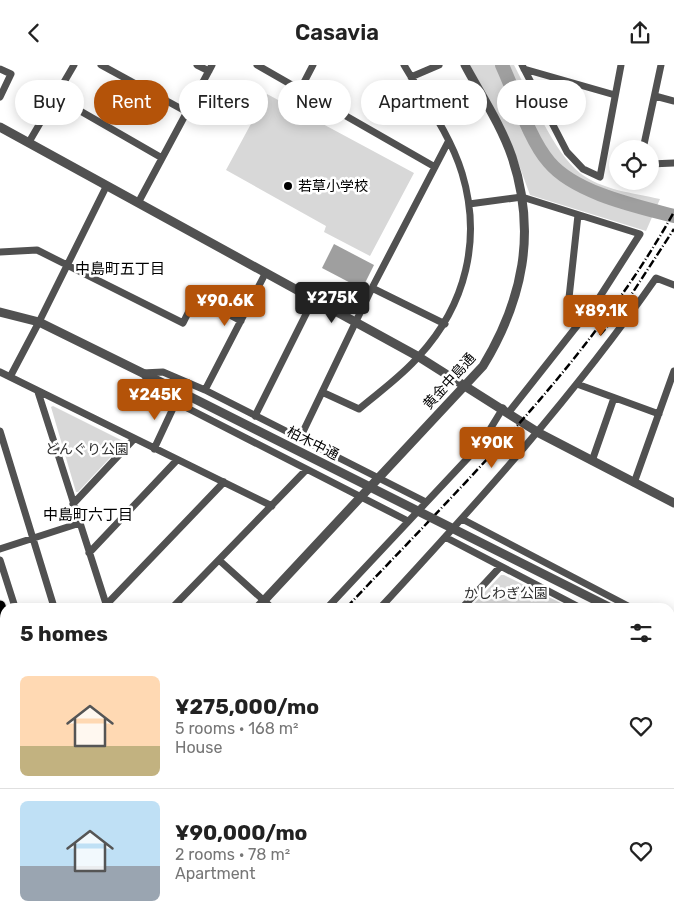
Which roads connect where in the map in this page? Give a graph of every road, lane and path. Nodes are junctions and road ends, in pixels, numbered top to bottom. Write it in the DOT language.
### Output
graph roads {
  1 [pos="74,65"];
  2 [pos="100,65"];
  3 [pos="198,65"];
  4 [pos="313,65"];
  5 [pos="404,65"];
  6 [pos="439,65"];
  7 [pos="465,65"];
  8 [pos="621,65"];
  9 [pos="661,65"];
  10 [pos="260,66"];
  11 [pos="522,67"];
  12 [pos="210,68"];
  13 [pos="0,69"];
  14 [pos="411,77"];
  15 [pos="66,80"];
  16 [pos="204,80"];
  17 [pos="286,80"];
  18 [pos="305,80"];
  19 [pos="615,95"];
  20 [pos="654,96"];
  21 [pos="0,97"];
  22 [pos="674,101"];
  23 [pos="179,108"];
  24 [pos="84,113"];
  25 [pos="351,117"];
  26 [pos="40,125"];
  27 [pos="180,125"];
  28 [pos="0,127"];
  29 [pos="645,140"];
  30 [pos="448,142"];
  31 [pos="29,143"];
  32 [pos="162,158"];
  33 [pos="674,163"];
  34 [pos="659,164"];
  35 [pos="435,167"];
  36 [pos="106,187"];
  37 [pos="522,197"];
  38 [pos="138,203"];
  39 [pos="469,204"];
  40 [pos="578,215"];
  41 [pos="0,252"];
  42 [pos="67,263"];
  43 [pos="265,274"];
  44 [pos="674,285"];
  45 [pos="372,288"];
  46 [pos="313,300"];
  47 [pos="0,313"];
  48 [pos="586,315"];
  49 [pos="241,321"];
  50 [pos="39,322"];
  51 [pos="355,323"];
  52 [pos="445,324"];
  53 [pos="419,357"];
  54 [pos="674,371"];
  55 [pos="0,372"];
  56 [pos="142,373"];
  57 [pos="10,377"];
  58 [pos="577,384"];
  59 [pos="464,385"];
  60 [pos="205,389"];
  61 [pos="38,392"];
  62 [pos="322,392"];
  63 [pos="614,397"];
  64 [pos="176,402"];
  65 [pos="506,410"];
  66 [pos="659,414"];
  67 [pos="255,416"];
  68 [pos="0,431"];
  69 [pos="539,433"];
  70 [pos="300,437"];
  71 [pos="134,439"];
  72 [pos="154,449"];
  73 [pos="177,460"];
  74 [pos="592,461"];
  75 [pos="306,470"];
  76 [pos="380,478"];
  77 [pos="224,482"];
  78 [pos="634,483"];
  79 [pos="362,497"];
  80 [pos="426,502"];
  81 [pos="74,503"];
  82 [pos="674,503"];
  83 [pos="272,506"];
  84 [pos="462,519"];
  85 [pos="408,521"];
  86 [pos="80,523"];
  87 [pos="446,537"];
  88 [pos="33,538"];
  89 [pos="0,549"];
  90 [pos="89,553"];
  91 [pos="0,560"];
  92 [pos="219,560"];
  93 [pos="500,567"];
  94 [pos="14,603"];
  95 [pos="53,603"];
  96 [pos="105,603"];
  97 [pos="109,603"];
  98 [pos="177,603"];
  99 [pos="261,603"];
  100 [pos="267,603"];
  101 [pos="332,603"];
  102 [pos="385,603"];
  103 [pos="466,603"];
  104 [pos="571,603"];
  105 [pos="601,603"];
  106 [pos="622,603"];
  1 -- 15 [label="street"];
  2 -- 23 [label="street"];
  3 -- 12 [label="street"];
  4 -- 18 [label="street"];
  5 -- 14 [label="street"];
  6 -- 14 [label="street"];
  7 -- 37 [label="street, 黄金中島通"];
  8 -- 19 [label="street"];
  9 -- 20 [label="street"];
  10 -- 17 [label="street"];
  11 -- 19 [label="street"];
  11 -- 19 [label="street"];
  12 -- 16 [label="street"];
  13 -- 21 [label="street"];
  14 -- 30 [label="street"];
  20 -- 22 [label="street"];
  20 -- 29 [label="street"];
  24 -- 32 [label="street"];
  25 -- 35 [label="street"];
  26 -- 31 [label="street"];
  27 -- 32 [label="street"];
  28 -- 31 [label="street"];
  30 -- 35 [label="street"];
  30 -- 39 [label="street"];
  31 -- 36 [label="street"];
  32 -- 38 [label="street"];
  33 -- 34 [label="street"];
  35 -- 45 [label="street"];
  36 -- 38 [label="street"];
  36 -- 42 [label="street"];
  37 -- 39 [label="street"];
  37 -- 40 [label="street"];
  37 -- 59 [label="street, 黄金中島通"];
  38 -- 43 [label="street"];
  39 -- 52 [label="street"];
  40 -- 48 [label="street"];
  40 -- 48 [label="street"];
  41 -- 42 [label="street"];
  42 -- 49 [label="street"];
  42 -- 50 [label="street"];
  43 -- 46 [label="street"];
  43 -- 49 [label="street"];
  44 -- 58 [label="street"];
  45 -- 51 [label="street"];
  45 -- 52 [label="street"];
  46 -- 51 [label="street"];
  46 -- 67 [label="street"];
  47 -- 50 [label="street, 柏木中通"];
  48 -- 65 [label="street"];
  49 -- 60 [label="street"];
  50 -- 56 [label="street, 柏木中通"];
  50 -- 57 [label="street"];
  51 -- 53 [label="street"];
  51 -- 62 [label="street"];
  52 -- 53 [label="street"];
  53 -- 59 [label="street"];
  53 -- 62 [label="street"];
  54 -- 66 [label="street"];
  55 -- 57 [label="street"];
  56 -- 60 [label="street"];
  56 -- 64 [label="street"];
  56 -- 105 [label="street, 柏木中通, bridge"];
  57 -- 61 [label="street"];
  58 -- 63 [label="street"];
  58 -- 69 [label="street"];
  59 -- 65 [label="street"];
  59 -- 76 [label="street, 黄金中島通"];
  60 -- 67 [label="street"];
  61 -- 71 [label="street"];
  61 -- 81 [label="street"];
  62 -- 70 [label="street"];
  63 -- 66 [label="street"];
  63 -- 74 [label="street"];
  64 -- 72 [label="street"];
  64 -- 75 [label="street"];
  65 -- 69 [label="street"];
  65 -- 80 [label="street"];
  66 -- 78 [label="street"];
  67 -- 70 [label="street"];
  68 -- 88 [label="street"];
  69 -- 74 [label="street"];
  69 -- 84 [label="street"];
  70 -- 76 [label="street"];
  71 -- 72 [label="street"];
  71 -- 81 [label="street"];
  72 -- 73 [label="street"];
  73 -- 77 [label="street"];
  73 -- 90 [label="street"];
  74 -- 78 [label="street"];
  75 -- 79 [label="street"];
  75 -- 83 [label="street"];
  76 -- 79 [label="street, 黄金中島通"];
  76 -- 80 [label="street"];
  77 -- 83 [label="street"];
  77 -- 97 [label="street"];
  78 -- 82 [label="street"];
  79 -- 85 [label="street"];
  79 -- 100 [label="street, 黄金中島通"];
  80 -- 85 [label="street"];
  81 -- 86 [label="street"];
  83 -- 92 [label="street"];
  84 -- 87 [label="street"];
  84 -- 106 [label="street"];
  85 -- 101 [label="street"];
  86 -- 88 [label="street"];
  86 -- 90 [label="street"];
  87 -- 93 [label="street"];
  87 -- 102 [label="street"];
  88 -- 89 [label="street"];
  88 -- 95 [label="street"];
  90 -- 96 [label="street"];
  91 -- 94 [label="street"];
  92 -- 98 [label="street"];
  92 -- 99 [label="street"];
  93 -- 103 [label="street"];
  93 -- 104 [label="street"];
}
